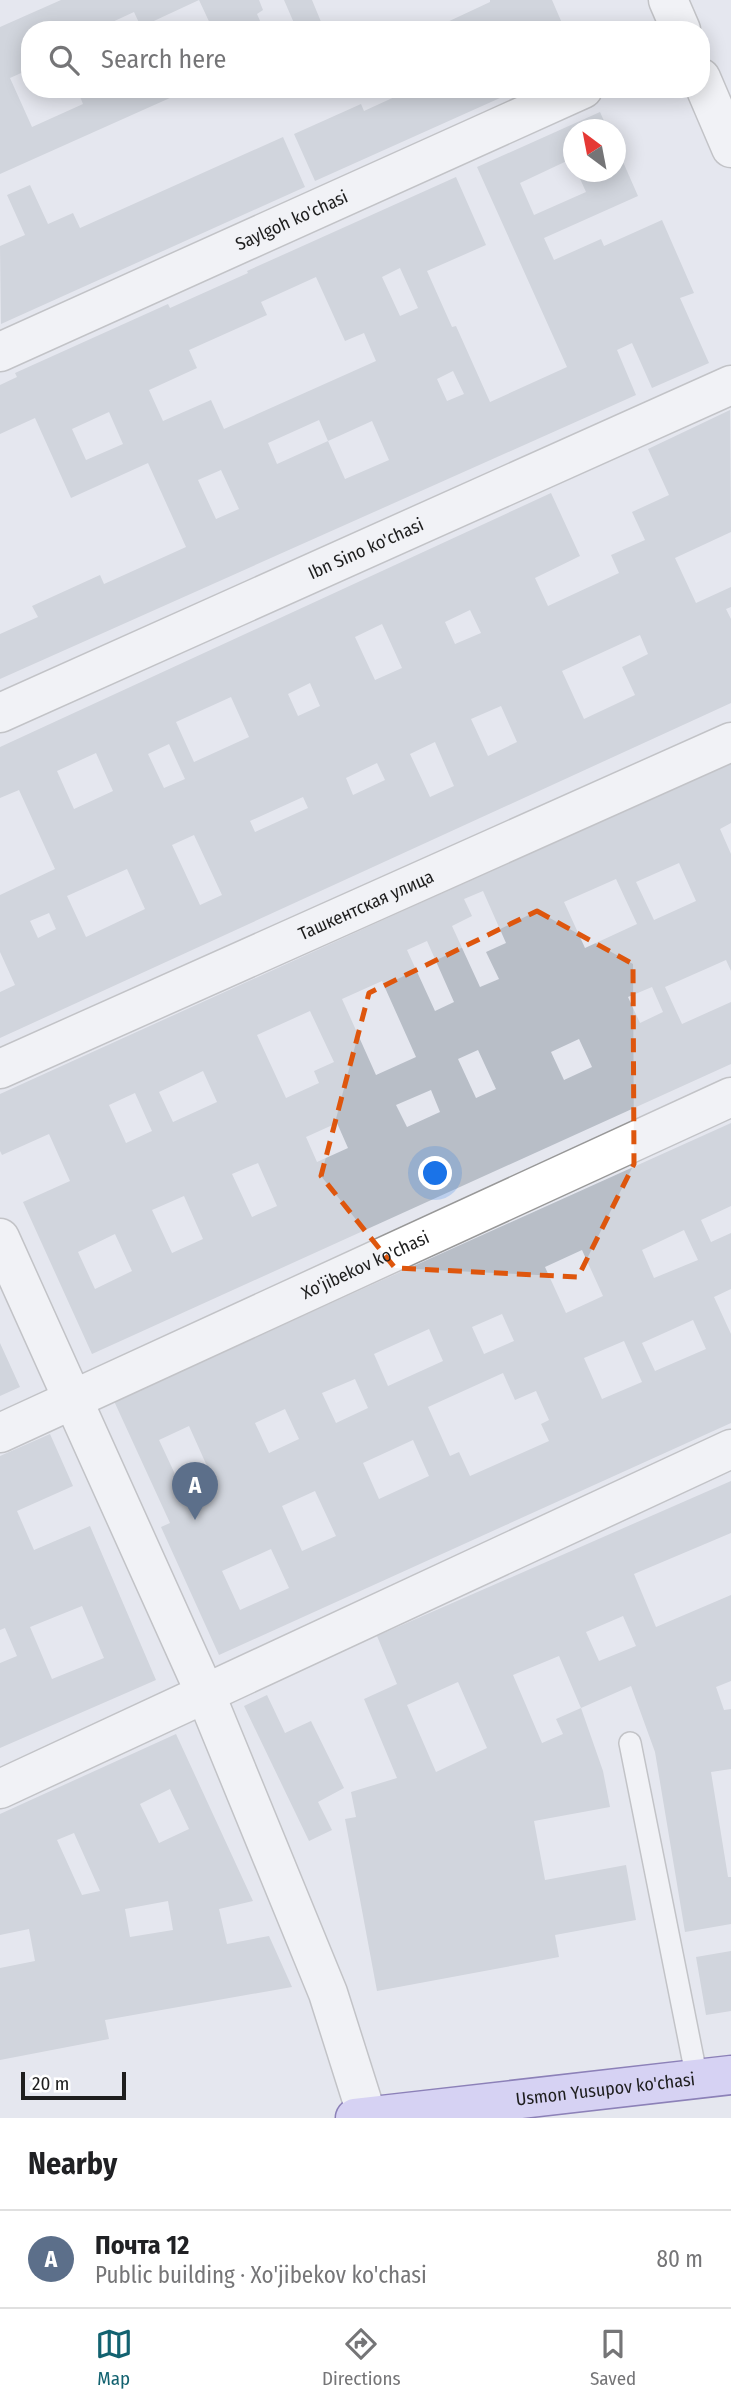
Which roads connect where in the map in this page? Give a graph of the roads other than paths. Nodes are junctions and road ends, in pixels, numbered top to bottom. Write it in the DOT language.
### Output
graph roads {
  1 [pos="668,0"];
  2 [pos="677,21"];
  3 [pos="563,98"];
  4 [pos="710,98"];
  5 [pos="731,148"];
  6 [pos="0,352"];
  7 [pos="731,385"];
  8 [pos="0,713"];
  9 [pos="731,742"];
  10 [pos="0,1069"];
  11 [pos="731,1097"];
  12 [pos="0,1238"];
  13 [pos="74,1401"];
  14 [pos="0,1433"];
  15 [pos="731,1449"];
  16 [pos="205,1693"];
  17 [pos="630,1743"];
  18 [pos="0,1789"];
  19 [pos="714,2077"];
  20 [pos="502,2110"];
  21 [pos="361,2117"];
  1 -- 2 [label="street"];
  3 -- 6 [label="street, Saylgoh ko'chasi"];
  4 -- 5 [label="street"];
  7 -- 8 [label="street, Ibn Sino ko'chasi"];
  9 -- 10 [label="street, Ташкентская улица"];
  11 -- 13 [label="street, Xo'jibekov ko'chasi"];
  12 -- 13 [label="street"];
  13 -- 14 [label="street, Xo'jibekov ko'chasi"];
  13 -- 16 [label="street"];
  15 -- 16 [label="street"];
  16 -- 18 [label="street"];
  16 -- 21 [label="street"];
  17 -- 19 [label="lane"];
  19 -- 20 [label="main road, Usmon Yusupov ko'chasi"];
  20 -- 21 [label="main road, Usmon Yusupov ko'chasi"];
}
